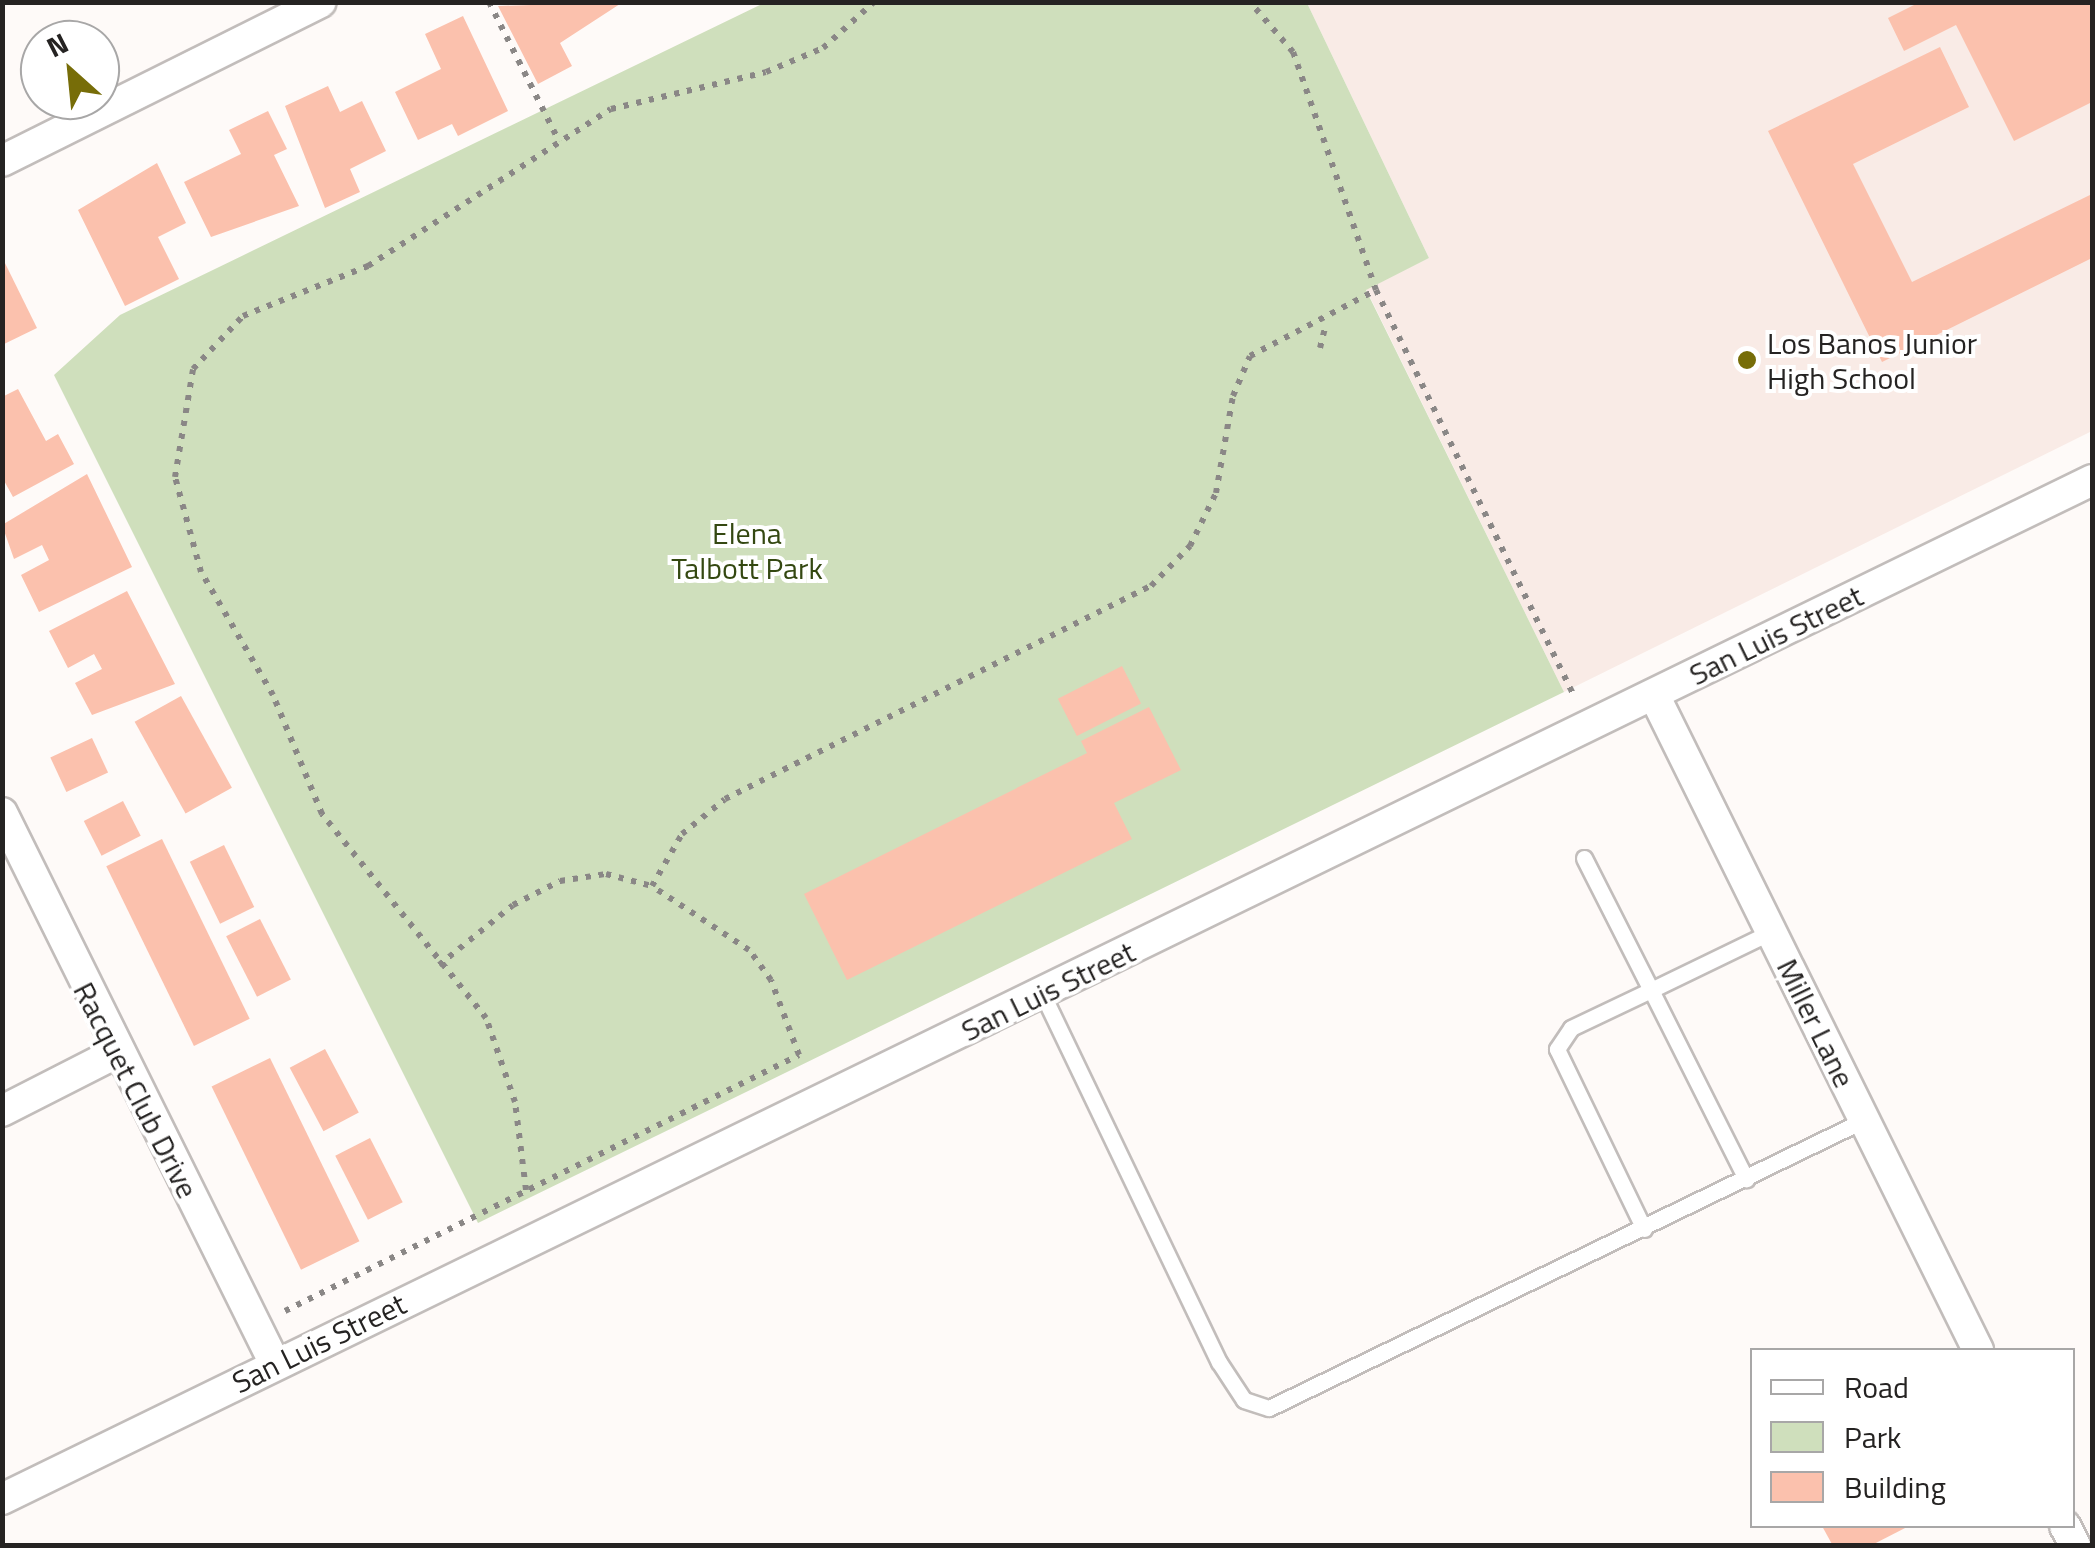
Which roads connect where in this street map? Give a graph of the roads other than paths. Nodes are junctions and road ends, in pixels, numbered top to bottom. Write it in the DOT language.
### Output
graph roads {
  1 [pos="321,2"];
  2 [pos="2,161"];
  3 [pos="2092,480"];
  4 [pos="1654,695"];
  5 [pos="2,813"];
  6 [pos="1584,858"];
  7 [pos="1771,932"];
  8 [pos="1651,990"];
  9 [pos="1042,994"];
  10 [pos="116,1054"];
  11 [pos="2,1111"];
  12 [pos="1864,1120"];
  13 [pos="1746,1179"];
  14 [pos="1644,1229"];
  15 [pos="1977,1348"];
  16 [pos="275,1364"];
  17 [pos="2,1499"];
  1 -- 2 [label="street"];
  3 -- 4 [label="street, San Luis Street"];
  4 -- 7 [label="street, Miller Lane"];
  4 -- 9 [label="street, San Luis Street"];
  5 -- 10 [label="street, Racquet Club Drive"];
  6 -- 8 [label="lane"];
  7 -- 8 [label="lane"];
  7 -- 12 [label="street, Miller Lane"];
  8 -- 13 [label="lane"];
  8 -- 14 [label="lane"];
  9 -- 14 [label="lane"];
  9 -- 16 [label="street, San Luis Street"];
  10 -- 11 [label="street"];
  10 -- 16 [label="street, Racquet Club Drive"];
  12 -- 13 [label="lane"];
  12 -- 15 [label="street, Miller Lane"];
  13 -- 14 [label="lane"];
  16 -- 17 [label="street, San Luis Street"];
}
